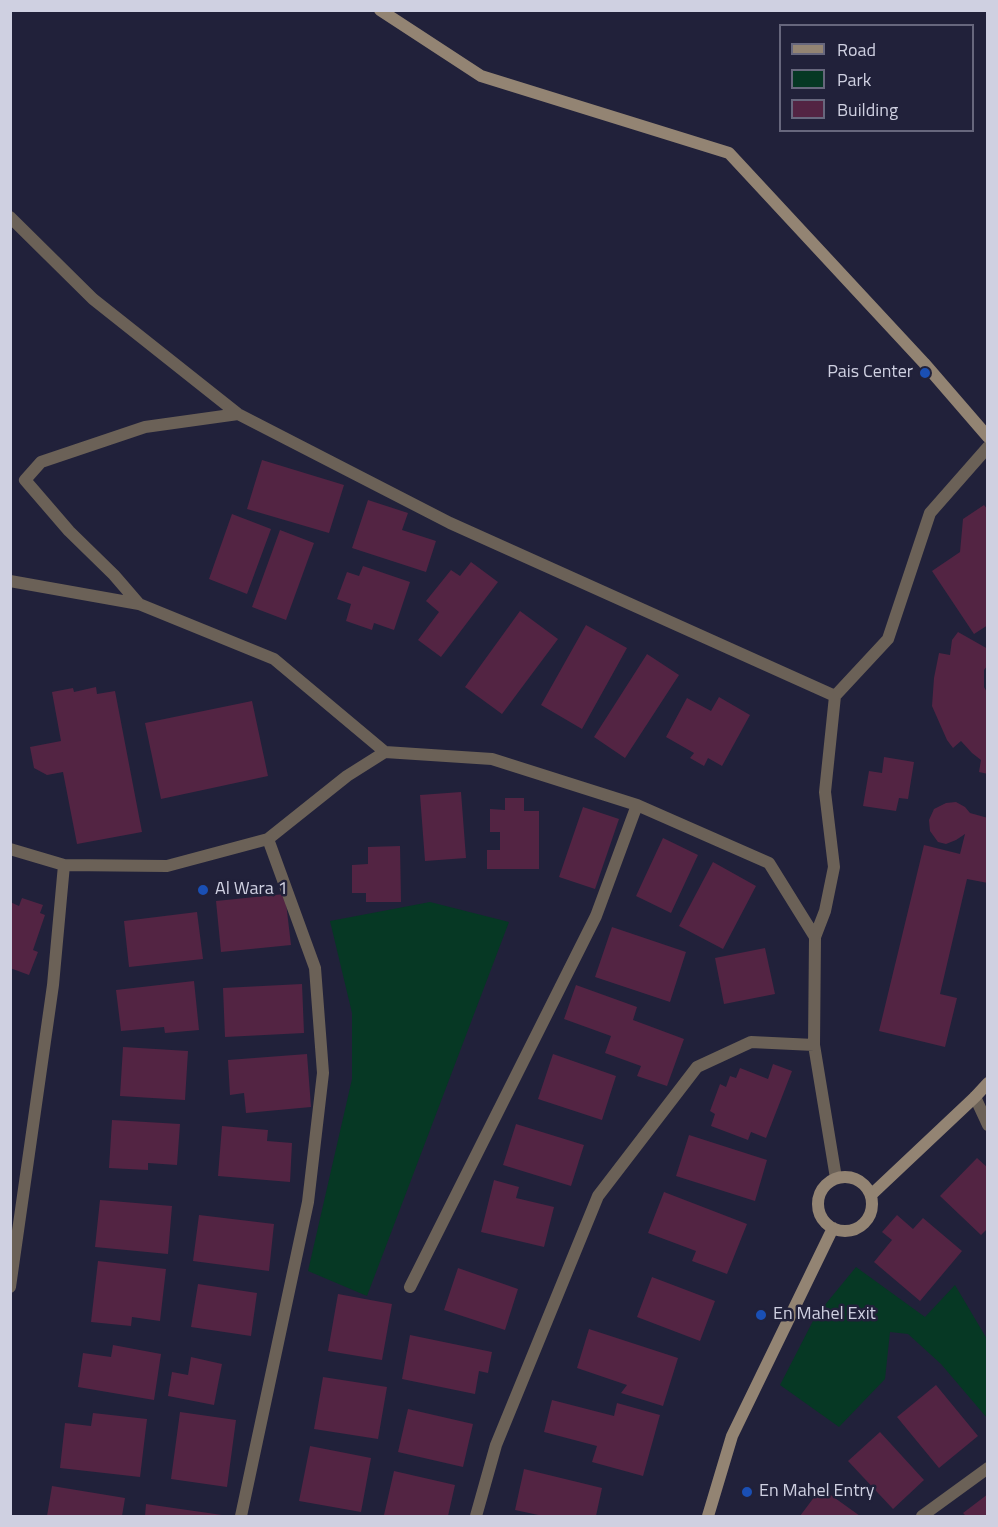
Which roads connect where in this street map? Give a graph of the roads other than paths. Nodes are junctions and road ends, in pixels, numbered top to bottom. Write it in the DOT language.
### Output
graph roads {
  1 [pos="380,10"];
  2 [pos="10,217"];
  3 [pos="238,414"];
  4 [pos="987,437"];
  5 [pos="987,447"];
  6 [pos="10,581"];
  7 [pos="139,604"];
  8 [pos="835,696"];
  9 [pos="385,752"];
  10 [pos="637,805"];
  11 [pos="268,839"];
  12 [pos="10,849"];
  13 [pos="64,865"];
  14 [pos="815,936"];
  15 [pos="814,1045"];
  16 [pos="987,1083"];
  17 [pos="975,1097"];
  18 [pos="987,1125"];
  19 [pos="836,1178"];
  20 [pos="871,1195"];
  21 [pos="833,1228"];
  22 [pos="10,1287"];
  23 [pos="410,1287"];
  24 [pos="987,1468"];
  25 [pos="242,1516"];
  26 [pos="476,1516"];
  27 [pos="708,1516"];
  28 [pos="922,1516"];
  1 -- 4 [label="street"];
  2 -- 3 [label="street"];
  3 -- 7 [label="street"];
  3 -- 8 [label="street"];
  5 -- 8 [label="street"];
  6 -- 7 [label="street"];
  7 -- 9 [label="street"];
  8 -- 14 [label="street"];
  9 -- 10 [label="street"];
  9 -- 11 [label="street"];
  10 -- 14 [label="street"];
  10 -- 23 [label="street"];
  11 -- 13 [label="street"];
  11 -- 25 [label="street"];
  12 -- 13 [label="street"];
  13 -- 22 [label="street"];
  14 -- 15 [label="street"];
  15 -- 19 [label="street"];
  15 -- 26 [label="street"];
  16 -- 17 [label="street"];
  17 -- 18 [label="street"];
  17 -- 20 [label="street"];
  19 -- 20 [label="street"];
  19 -- 21 [label="street"];
  20 -- 21 [label="street"];
  21 -- 27 [label="street"];
  24 -- 28 [label="street"];
}
